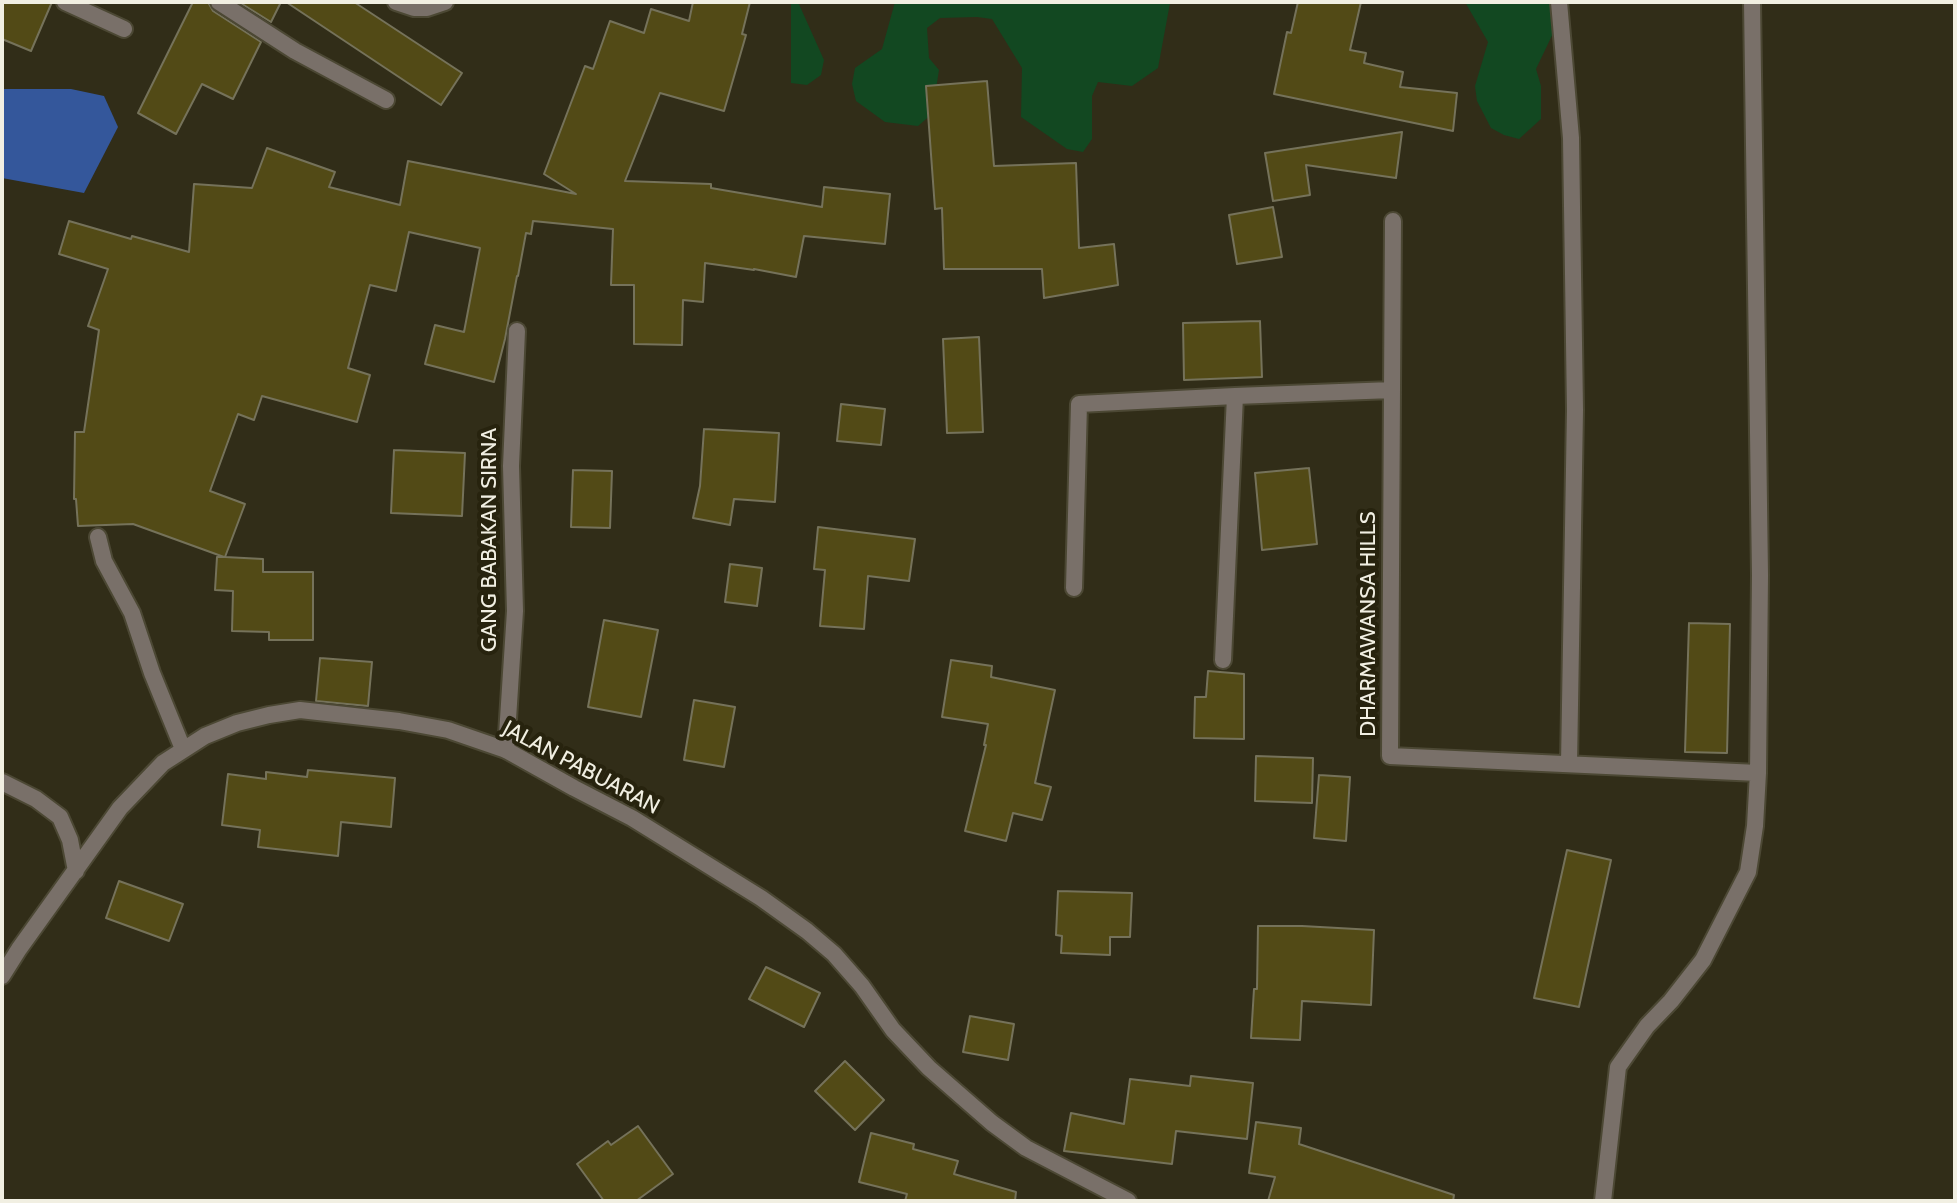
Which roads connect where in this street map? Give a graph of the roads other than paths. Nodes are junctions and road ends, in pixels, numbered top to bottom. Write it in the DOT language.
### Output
graph roads {
  1 [pos="65,2"];
  2 [pos="219,2"];
  3 [pos="396,2"];
  4 [pos="445,2"];
  5 [pos="1559,2"];
  6 [pos="1752,2"];
  7 [pos="124,29"];
  8 [pos="386,100"];
  9 [pos="1393,221"];
  10 [pos="517,331"];
  11 [pos="1392,390"];
  12 [pos="1235,396"];
  13 [pos="98,537"];
  14 [pos="1074,588"];
  15 [pos="1223,660"];
  16 [pos="183,749"];
  17 [pos="506,750"];
  18 [pos="1569,764"];
  19 [pos="1758,773"];
  20 [pos="2,782"];
  21 [pos="76,871"];
  22 [pos="2,976"];
  23 [pos="1128,1201"];
  24 [pos="1603,1201"];
  1 -- 7 [label="street"];
  2 -- 8 [label="street"];
  3 -- 4 [label="street"];
  5 -- 18 [label="street"];
  6 -- 19 [label="street"];
  9 -- 11 [label="street"];
  10 -- 17 [label="street, GANG BABAKAN SIRNA"];
  11 -- 12 [label="street"];
  11 -- 18 [label="street, DHARMAWANSA HILLS"];
  12 -- 14 [label="street"];
  12 -- 15 [label="street"];
  13 -- 16 [label="street"];
  16 -- 17 [label="street, JALAN PABUARAN"];
  16 -- 21 [label="street, JALAN PABUARAN"];
  17 -- 23 [label="street, JALAN PABUARAN"];
  18 -- 19 [label="street, DHARMAWANSA HILLS"];
  19 -- 24 [label="street"];
  20 -- 21 [label="street"];
  21 -- 22 [label="street, JALAN PABUARAN"];
}
